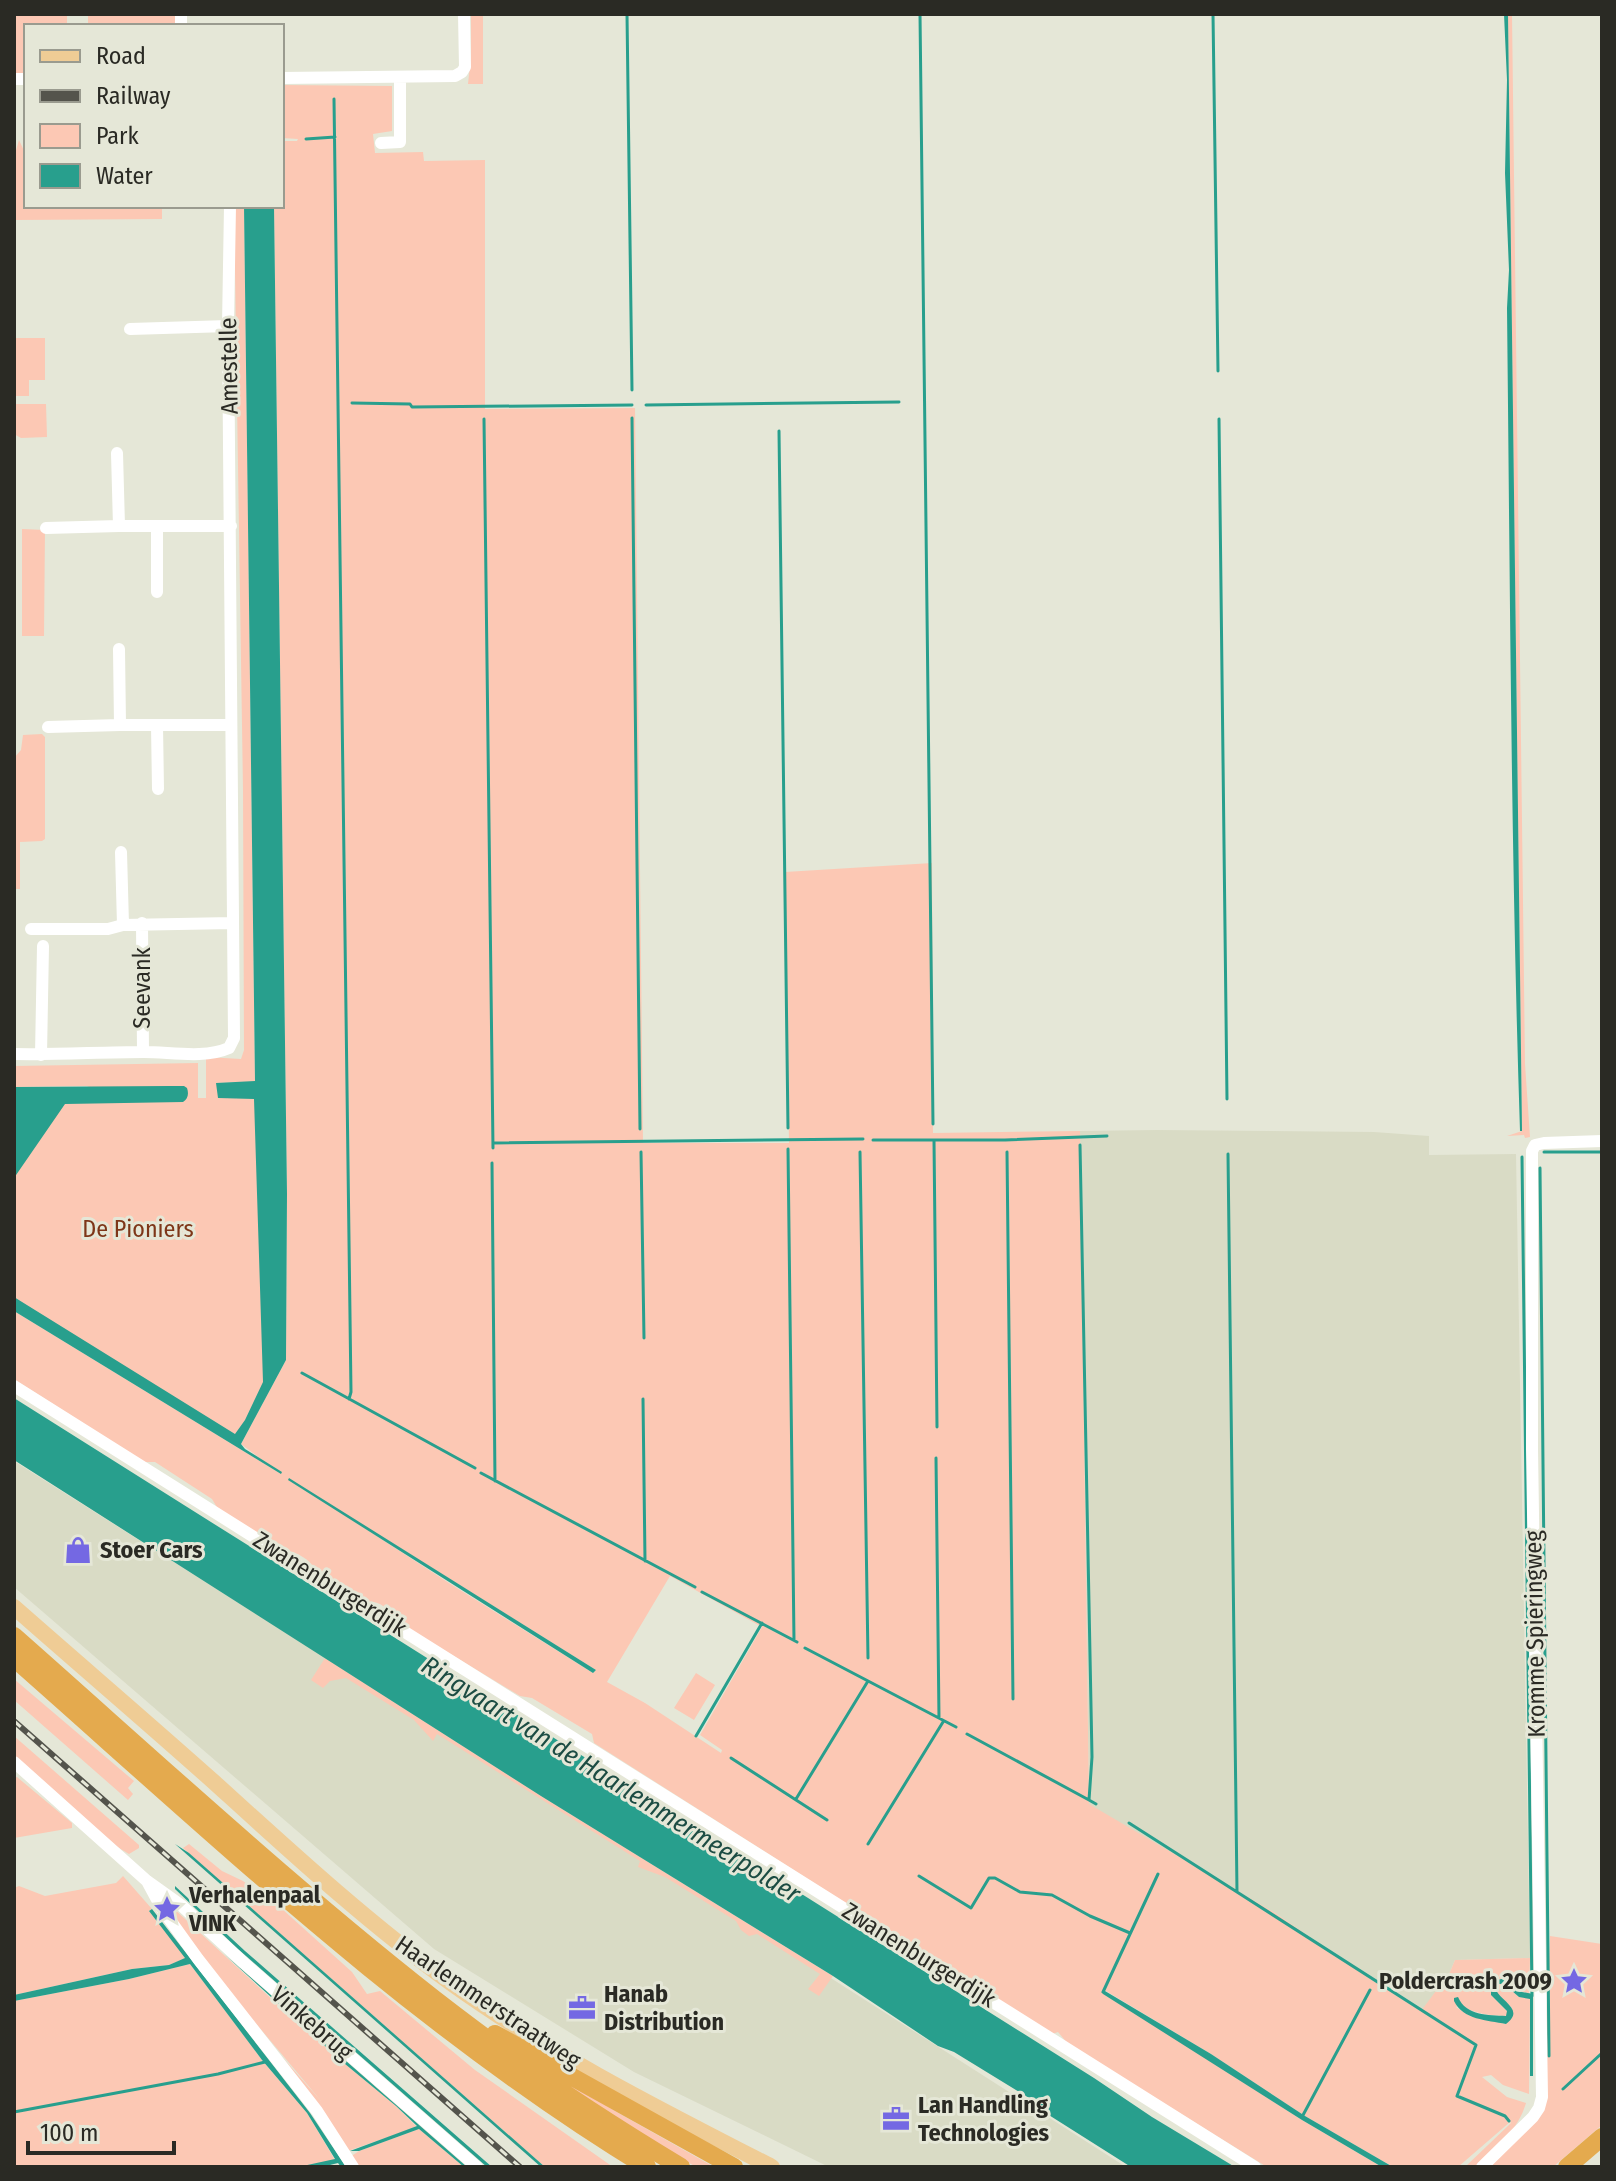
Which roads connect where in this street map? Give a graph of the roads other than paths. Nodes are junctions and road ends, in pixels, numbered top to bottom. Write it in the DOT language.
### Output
graph roads {
  1 [pos="464,14"];
  2 [pos="284,78"];
  3 [pos="400,78"];
  4 [pos="381,143"];
  5 [pos="230,208"];
  6 [pos="228,326"];
  7 [pos="130,329"];
  8 [pos="117,453"];
  9 [pos="119,526"];
  10 [pos="157,526"];
  11 [pos="231,526"];
  12 [pos="46,528"];
  13 [pos="157,592"];
  14 [pos="119,649"];
  15 [pos="120,725"];
  16 [pos="157,725"];
  17 [pos="231,725"];
  18 [pos="48,727"];
  19 [pos="158,789"];
  20 [pos="121,852"];
  21 [pos="142,923"];
  22 [pos="233,923"];
  23 [pos="123,925"];
  24 [pos="31,929"];
  25 [pos="43,946"];
  26 [pos="229,1048"];
  27 [pos="143,1052"];
  28 [pos="14,1054"];
  29 [pos="41,1055"];
  30 [pos="1602,1141"];
  31 [pos="14,1386"];
  32 [pos="14,1607"];
  33 [pos="14,1636"];
  34 [pos="14,1658"];
  35 [pos="14,1762"];
  36 [pos="147,1881"];
  37 [pos="456,2016"];
  38 [pos="1602,2137"];
  39 [pos="638,2163"];
  40 [pos="353,2167"];
  41 [pos="477,2167"];
  42 [pos="681,2167"];
  43 [pos="734,2167"];
  44 [pos="772,2167"];
  45 [pos="1255,2167"];
  46 [pos="1482,2167"];
  47 [pos="1567,2167"];
  1 -- 3 [label="street"];
  2 -- 3 [label="street"];
  3 -- 4 [label="street"];
  5 -- 6 [label="street, Amestelle"];
  6 -- 7 [label="street"];
  6 -- 11 [label="street, Amestelle"];
  8 -- 9 [label="street"];
  9 -- 10 [label="street"];
  9 -- 12 [label="street"];
  10 -- 11 [label="street"];
  10 -- 13 [label="street"];
  11 -- 17 [label="street, Amestelle"];
  14 -- 15 [label="street"];
  15 -- 16 [label="street"];
  15 -- 18 [label="street"];
  16 -- 17 [label="street"];
  16 -- 19 [label="street"];
  17 -- 22 [label="street, Amestelle"];
  20 -- 23 [label="street"];
  21 -- 22 [label="street"];
  21 -- 23 [label="street"];
  21 -- 27 [label="street, Seevank"];
  22 -- 26 [label="street, Amestelle"];
  23 -- 24 [label="street"];
  25 -- 29 [label="street"];
  26 -- 27 [label="street, Seevank"];
  27 -- 29 [label="street, Seevank"];
  28 -- 29 [label="street, Seevank"];
  30 -- 46 [label="street, Kromme Spieringweg"];
  31 -- 45 [label="street, Zwanenburgerdijk"];
  32 -- 44 [label="main road, Haarlemmerstraatweg"];
  33 -- 37 [label="highway"];
  34 -- 39 [label="highway"];
  35 -- 36 [label="street, Vinkebrug"];
  36 -- 40 [label="street, Vinkebrug"];
  36 -- 41 [label="street, Vinkebrug"];
  37 -- 42 [label="highway"];
  37 -- 43 [label="highway"];
  38 -- 47 [label="highway"];
}
